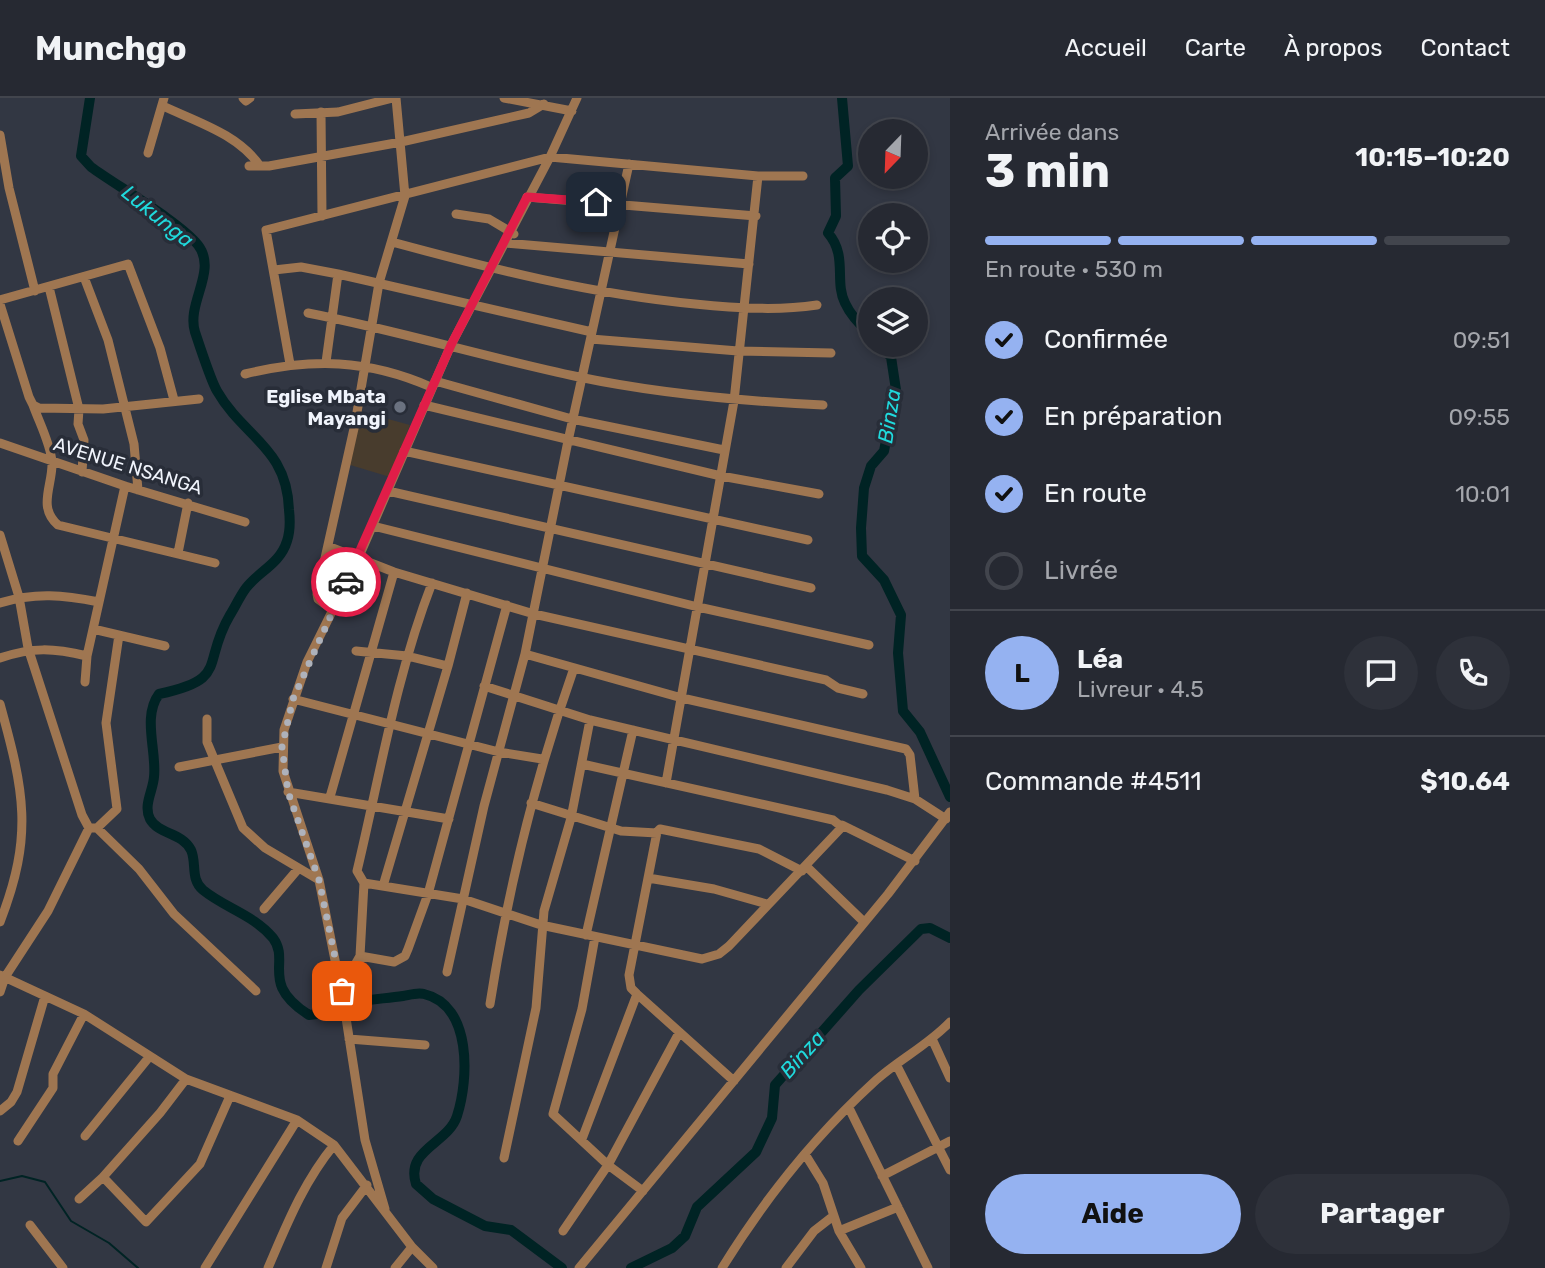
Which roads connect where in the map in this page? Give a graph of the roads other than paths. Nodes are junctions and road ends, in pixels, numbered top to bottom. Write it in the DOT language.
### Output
graph roads {
  1 [pos="243,98"];
  2 [pos="250,98"];
  3 [pos="395,98"];
  4 [pos="504,98"];
  5 [pos="577,98"];
  6 [pos="163,102"];
  7 [pos="544,104"];
  8 [pos="572,111"];
  9 [pos="321,112"];
  10 [pos="295,114"];
  11 [pos="0,135"];
  12 [pos="401,142"];
  13 [pos="148,153"];
  14 [pos="319,155"];
  15 [pos="550,157"];
  16 [pos="629,164"];
  17 [pos="758,176"];
  18 [pos="803,176"];
  19 [pos="405,195"];
  20 [pos="527,197"];
  21 [pos="619,204"];
  22 [pos="456,215"];
  23 [pos="322,216"];
  24 [pos="756,216"];
  25 [pos="511,230"];
  26 [pos="392,242"];
  27 [pos="505,243"];
  28 [pos="520,245"];
  29 [pos="610,254"];
  30 [pos="749,264"];
  31 [pos="491,269"];
  32 [pos="274,270"];
  33 [pos="338,274"];
  34 [pos="84,277"];
  35 [pos="379,283"];
  36 [pos="49,287"];
  37 [pos="35,291"];
  38 [pos="601,292"];
  39 [pos="0,302"];
  40 [pos="472,305"];
  41 [pos="817,305"];
  42 [pos="742,308"];
  43 [pos="309,313"];
  44 [pos="331,318"];
  45 [pos="371,325"];
  46 [pos="591,336"];
  47 [pos="451,345"];
  48 [pos="738,351"];
  49 [pos="831,353"];
  50 [pos="326,362"];
  51 [pos="290,363"];
  52 [pos="363,366"];
  53 [pos="245,374"];
  54 [pos="582,378"];
  55 [pos="433,384"];
  56 [pos="199,399"];
  57 [pos="174,400"];
  58 [pos="734,401"];
  59 [pos="33,405"];
  60 [pos="122,405"];
  61 [pos="424,405"];
  62 [pos="823,405"];
  63 [pos="79,409"];
  64 [pos="572,419"];
  65 [pos="568,441"];
  66 [pos="0,443"];
  67 [pos="724,450"];
  68 [pos="404,451"];
  69 [pos="52,462"];
  70 [pos="82,471"];
  71 [pos="721,475"];
  72 [pos="125,486"];
  73 [pos="558,487"];
  74 [pos="138,490"];
  75 [pos="388,491"];
  76 [pos="819,494"];
  77 [pos="188,503"];
  78 [pos="713,520"];
  79 [pos="246,522"];
  80 [pos="373,526"];
  81 [pos="550,528"];
  82 [pos="0,535"];
  83 [pos="114,536"];
  84 [pos="808,540"];
  85 [pos="330,547"];
  86 [pos="178,553"];
  87 [pos="358,559"];
  88 [pos="215,563"];
  89 [pos="704,563"];
  90 [pos="542,568"];
  91 [pos="394,572"];
  92 [pos="432,583"];
  93 [pos="811,588"];
  94 [pos="467,593"];
  95 [pos="19,597"];
  96 [pos="99,602"];
  97 [pos="0,603"];
  98 [pos="507,605"];
  99 [pos="698,607"];
  100 [pos="332,610"];
  101 [pos="534,614"];
  102 [pos="93,629"];
  103 [pos="119,635"];
  104 [pos="869,645"];
  105 [pos="165,646"];
  106 [pos="28,648"];
  107 [pos="691,650"];
  108 [pos="356,651"];
  109 [pos="374,651"];
  110 [pos="525,654"];
  111 [pos="87,656"];
  112 [pos="407,656"];
  113 [pos="0,658"];
  114 [pos="449,666"];
  115 [pos="574,668"];
  116 [pos="85,682"];
  117 [pos="484,686"];
  118 [pos="863,694"];
  119 [pos="514,695"];
  120 [pos="682,698"];
  121 [pos="293,699"];
  122 [pos="0,704"];
  123 [pos="559,710"];
  124 [pos="354,715"];
  125 [pos="207,719"];
  126 [pos="590,720"];
  127 [pos="390,724"];
  128 [pos="633,730"];
  129 [pos="429,734"];
  130 [pos="675,739"];
  131 [pos="470,744"];
  132 [pos="282,747"];
  133 [pos="499,752"];
  134 [pos="542,759"];
  135 [pos="215,762"];
  136 [pos="582,764"];
  137 [pos="179,767"];
  138 [pos="623,774"];
  139 [pos="666,783"];
  140 [pos="288,792"];
  141 [pos="330,797"];
  142 [pos="915,799"];
  143 [pos="531,803"];
  144 [pos="373,804"];
  145 [pos="403,811"];
  146 [pos="948,816"];
  147 [pos="571,818"];
  148 [pos="449,819"];
  149 [pos="842,825"];
  150 [pos="93,828"];
  151 [pos="613,828"];
  152 [pos="657,833"];
  153 [pos="915,861"];
  154 [pos="298,869"];
  155 [pos="804,869"];
  156 [pos="648,878"];
  157 [pos="319,880"];
  158 [pos="364,883"];
  159 [pos="383,886"];
  160 [pos="428,894"];
  161 [pos="463,899"];
  162 [pos="767,904"];
  163 [pos="264,909"];
  164 [pos="504,913"];
  165 [pos="0,922"];
  166 [pos="864,922"];
  167 [pos="541,925"];
  168 [pos="591,936"];
  169 [pos="635,946"];
  170 [pos="360,956"];
  171 [pos="338,971"];
  172 [pos="447,972"];
  173 [pos="3,976"];
  174 [pos="256,991"];
  175 [pos="0,992"];
  176 [pos="637,994"];
  177 [pos="45,996"];
  178 [pos="490,1004"];
  179 [pos="84,1014"];
  180 [pos="950,1022"];
  181 [pos="679,1033"];
  182 [pos="349,1040"];
  183 [pos="933,1041"];
  184 [pos="425,1045"];
  185 [pos="150,1056"];
  186 [pos="897,1066"];
  187 [pos="950,1078"];
  188 [pos="186,1079"];
  189 [pos="734,1081"];
  190 [pos="230,1096"];
  191 [pos="849,1108"];
  192 [pos="0,1111"];
  193 [pos="297,1120"];
  194 [pos="85,1136"];
  195 [pos="582,1139"];
  196 [pos="18,1141"];
  197 [pos="950,1141"];
  198 [pos="334,1145"];
  199 [pos="939,1147"];
  200 [pos="805,1154"];
  201 [pos="504,1158"];
  202 [pos="608,1165"];
  203 [pos="950,1170"];
  204 [pos="882,1176"];
  205 [pos="103,1177"];
  206 [pos="367,1185"];
  207 [pos="643,1191"];
  208 [pos="79,1199"];
  209 [pos="898,1207"];
  210 [pos="385,1209"];
  211 [pos="832,1217"];
  212 [pos="30,1225"];
  213 [pos="563,1231"];
  214 [pos="839,1231"];
  215 [pos="412,1247"];
  216 [pos="857,1266"];
  217 [pos="208,1267"];
  218 [pos="63,1268"];
  219 [pos="268,1268"];
  220 [pos="326,1268"];
  221 [pos="396,1268"];
  222 [pos="433,1268"];
  223 [pos="579,1268"];
  224 [pos="722,1268"];
  225 [pos="786,1268"];
  226 [pos="928,1268"];
  1 -- 2 [label="street"];
  3 -- 9 [label="street"];
  3 -- 12 [label="street"];
  4 -- 7 [label="street"];
  5 -- 8 [label="street"];
  6 -- 13 [label="street"];
  6 -- 14 [label="street"];
  7 -- 8 [label="street"];
  7 -- 12 [label="street"];
  8 -- 15 [label="street"];
  9 -- 10 [label="street"];
  9 -- 14 [label="street"];
  11 -- 37 [label="street"];
  12 -- 14 [label="street"];
  12 -- 19 [label="street"];
  14 -- 23 [label="street"];
  15 -- 16 [label="street"];
  15 -- 19 [label="street"];
  15 -- 20 [label="street"];
  16 -- 17 [label="street"];
  16 -- 21 [label="street"];
  17 -- 18 [label="street"];
  17 -- 24 [label="street"];
  19 -- 23 [label="street"];
  19 -- 26 [label="street"];
  20 -- 21 [label="street"];
  20 -- 25 [label="street"];
  21 -- 24 [label="street"];
  21 -- 29 [label="street"];
  22 -- 25 [label="street"];
  23 -- 32 [label="street"];
  24 -- 30 [label="street"];
  25 -- 27 [label="street"];
  25 -- 28 [label="street"];
  26 -- 31 [label="street"];
  26 -- 35 [label="street"];
  27 -- 28 [label="street"];
  27 -- 31 [label="street"];
  28 -- 29 [label="street"];
  29 -- 30 [label="street"];
  29 -- 38 [label="street"];
  30 -- 42 [label="street"];
  31 -- 38 [label="street"];
  31 -- 40 [label="street"];
  32 -- 33 [label="street"];
  32 -- 51 [label="street"];
  33 -- 35 [label="street"];
  33 -- 44 [label="street"];
  34 -- 36 [label="street"];
  34 -- 57 [label="street"];
  34 -- 60 [label="street"];
  35 -- 40 [label="street"];
  35 -- 45 [label="street"];
  36 -- 37 [label="street"];
  36 -- 63 [label="street"];
  37 -- 39 [label="street"];
  38 -- 42 [label="street"];
  38 -- 46 [label="street"];
  39 -- 59 [label="street"];
  40 -- 46 [label="street"];
  40 -- 47 [label="street"];
  41 -- 42 [label="street"];
  42 -- 48 [label="street"];
  43 -- 44 [label="street"];
  44 -- 45 [label="street"];
  44 -- 50 [label="street"];
  45 -- 47 [label="street"];
  45 -- 52 [label="street"];
  46 -- 48 [label="street"];
  46 -- 54 [label="street"];
  47 -- 54 [label="street"];
  47 -- 55 [label="street"];
  48 -- 49 [label="street"];
  48 -- 58 [label="street"];
  50 -- 51 [label="street"];
  50 -- 52 [label="street"];
  51 -- 53 [label="street"];
  52 -- 55 [label="street"];
  52 -- 85 [label="street"];
  54 -- 58 [label="street"];
  54 -- 64 [label="street"];
  55 -- 61 [label="street"];
  55 -- 64 [label="street"];
  56 -- 57 [label="street"];
  57 -- 60 [label="street"];
  58 -- 62 [label="street"];
  58 -- 67 [label="street"];
  59 -- 63 [label="street"];
  59 -- 69 [label="street"];
  60 -- 63 [label="street"];
  60 -- 74 [label="street"];
  61 -- 65 [label="street"];
  61 -- 68 [label="street"];
  63 -- 70 [label="street"];
  64 -- 65 [label="street"];
  64 -- 67 [label="street"];
  65 -- 71 [label="street"];
  65 -- 73 [label="street"];
  66 -- 69 [label="street, AVENUE NSANGA"];
  67 -- 71 [label="street"];
  68 -- 73 [label="street"];
  68 -- 75 [label="street"];
  69 -- 70 [label="street, AVENUE NSANGA"];
  69 -- 83 [label="street"];
  70 -- 72 [label="street, AVENUE NSANGA"];
  71 -- 76 [label="street"];
  71 -- 78 [label="street"];
  72 -- 74 [label="street, AVENUE NSANGA"];
  72 -- 83 [label="street"];
  73 -- 78 [label="street"];
  73 -- 81 [label="street"];
  74 -- 77 [label="street, AVENUE NSANGA"];
  75 -- 80 [label="street"];
  75 -- 81 [label="street"];
  77 -- 79 [label="street, AVENUE NSANGA"];
  77 -- 86 [label="street"];
  78 -- 84 [label="street"];
  78 -- 89 [label="street"];
  80 -- 87 [label="street"];
  80 -- 90 [label="street"];
  81 -- 89 [label="street"];
  81 -- 90 [label="street"];
  82 -- 95 [label="street"];
  83 -- 86 [label="street"];
  83 -- 96 [label="street"];
  85 -- 87 [label="street"];
  85 -- 100 [label="street"];
  86 -- 88 [label="street"];
  87 -- 91 [label="street"];
  87 -- 100 [label="street"];
  89 -- 93 [label="street"];
  89 -- 99 [label="street"];
  90 -- 99 [label="street"];
  90 -- 101 [label="street"];
  91 -- 92 [label="street"];
  91 -- 109 [label="street"];
  92 -- 94 [label="street"];
  92 -- 112 [label="street"];
  94 -- 98 [label="street"];
  94 -- 114 [label="street"];
  95 -- 96 [label="street"];
  95 -- 97 [label="street"];
  95 -- 106 [label="street"];
  96 -- 102 [label="street"];
  98 -- 101 [label="street"];
  98 -- 117 [label="street"];
  99 -- 104 [label="street"];
  99 -- 107 [label="street"];
  100 -- 121 [label="street"];
  101 -- 107 [label="street"];
  101 -- 110 [label="street"];
  102 -- 103 [label="street"];
  102 -- 111 [label="street"];
  103 -- 105 [label="street"];
  103 -- 150 [label="street"];
  106 -- 111 [label="street"];
  106 -- 113 [label="street"];
  106 -- 150 [label="street"];
  107 -- 118 [label="street"];
  107 -- 120 [label="street"];
  108 -- 109 [label="street"];
  109 -- 112 [label="street"];
  109 -- 124 [label="street"];
  110 -- 115 [label="street"];
  110 -- 119 [label="street"];
  111 -- 116 [label="street"];
  112 -- 114 [label="street"];
  112 -- 127 [label="street"];
  114 -- 129 [label="street"];
  115 -- 120 [label="street"];
  115 -- 123 [label="street"];
  117 -- 119 [label="street"];
  117 -- 131 [label="street"];
  119 -- 123 [label="street"];
  119 -- 133 [label="street"];
  120 -- 130 [label="street"];
  120 -- 142 [label="street"];
  121 -- 124 [label="street"];
  121 -- 132 [label="street"];
  122 -- 165 [label="street"];
  123 -- 126 [label="street"];
  123 -- 134 [label="street"];
  124 -- 127 [label="street"];
  124 -- 141 [label="street"];
  125 -- 135 [label="street"];
  126 -- 128 [label="street"];
  126 -- 136 [label="street"];
  127 -- 129 [label="street"];
  127 -- 144 [label="street"];
  128 -- 130 [label="street"];
  128 -- 138 [label="street"];
  129 -- 131 [label="street"];
  129 -- 145 [label="street"];
  130 -- 139 [label="street"];
  130 -- 142 [label="street"];
  131 -- 133 [label="street"];
  131 -- 148 [label="street"];
  132 -- 135 [label="street"];
  132 -- 140 [label="street"];
  133 -- 134 [label="street"];
  133 -- 161 [label="street"];
  134 -- 143 [label="street"];
  135 -- 137 [label="street"];
  135 -- 154 [label="street"];
  136 -- 138 [label="street"];
  136 -- 147 [label="street"];
  138 -- 139 [label="street"];
  138 -- 151 [label="street"];
  139 -- 149 [label="street"];
  140 -- 141 [label="street"];
  140 -- 157 [label="street"];
  141 -- 144 [label="street"];
  142 -- 146 [label="street"];
  143 -- 147 [label="street"];
  143 -- 164 [label="street"];
  144 -- 145 [label="street"];
  144 -- 158 [label="street"];
  145 -- 148 [label="street"];
  145 -- 159 [label="street"];
  146 -- 153 [label="street"];
  147 -- 151 [label="street"];
  147 -- 167 [label="street"];
  148 -- 160 [label="street"];
  149 -- 153 [label="street"];
  149 -- 155 [label="street"];
  150 -- 173 [label="street"];
  150 -- 174 [label="street"];
  151 -- 152 [label="street"];
  151 -- 168 [label="street"];
  152 -- 155 [label="street"];
  152 -- 156 [label="street"];
  153 -- 166 [label="street"];
  154 -- 157 [label="street"];
  154 -- 163 [label="street"];
  155 -- 162 [label="street"];
  155 -- 166 [label="street"];
  156 -- 162 [label="street"];
  156 -- 169 [label="street"];
  157 -- 171 [label="street"];
  158 -- 159 [label="street"];
  158 -- 170 [label="street"];
  159 -- 160 [label="street"];
  160 -- 161 [label="street"];
  160 -- 170 [label="street"];
  161 -- 164 [label="street"];
  161 -- 172 [label="street"];
  162 -- 169 [label="street"];
  164 -- 167 [label="street"];
  164 -- 178 [label="street"];
  166 -- 189 [label="street"];
  167 -- 168 [label="street"];
  167 -- 201 [label="street"];
  168 -- 169 [label="street"];
  168 -- 195 [label="street"];
  169 -- 176 [label="street"];
  170 -- 171 [label="street"];
  171 -- 182 [label="street"];
  173 -- 175 [label="street"];
  173 -- 177 [label="street"];
  176 -- 181 [label="street"];
  176 -- 195 [label="street"];
  177 -- 179 [label="street"];
  177 -- 192 [label="street"];
  179 -- 185 [label="street"];
  179 -- 196 [label="street"];
  180 -- 183 [label="street"];
  181 -- 189 [label="street"];
  181 -- 202 [label="street"];
  182 -- 184 [label="street"];
  182 -- 210 [label="street"];
  183 -- 186 [label="street"];
  183 -- 187 [label="street"];
  185 -- 188 [label="street"];
  185 -- 194 [label="street"];
  186 -- 191 [label="street"];
  186 -- 199 [label="street"];
  188 -- 190 [label="street"];
  188 -- 205 [label="street"];
  189 -- 207 [label="street"];
  190 -- 193 [label="street"];
  190 -- 205 [label="street"];
  191 -- 200 [label="street"];
  191 -- 204 [label="street"];
  193 -- 198 [label="street"];
  193 -- 217 [label="street"];
  195 -- 202 [label="street"];
  197 -- 199 [label="street"];
  198 -- 206 [label="street"];
  198 -- 219 [label="street"];
  199 -- 203 [label="street"];
  199 -- 204 [label="street"];
  200 -- 211 [label="street"];
  200 -- 224 [label="street"];
  202 -- 207 [label="street"];
  202 -- 213 [label="street"];
  204 -- 209 [label="street"];
  205 -- 208 [label="street"];
  206 -- 210 [label="street"];
  206 -- 220 [label="street"];
  207 -- 223 [label="street"];
  209 -- 214 [label="street"];
  209 -- 226 [label="street"];
  210 -- 215 [label="street"];
  211 -- 214 [label="street"];
  211 -- 225 [label="street"];
  212 -- 218 [label="street"];
  214 -- 216 [label="street"];
  215 -- 221 [label="street"];
  215 -- 222 [label="street"];
}
